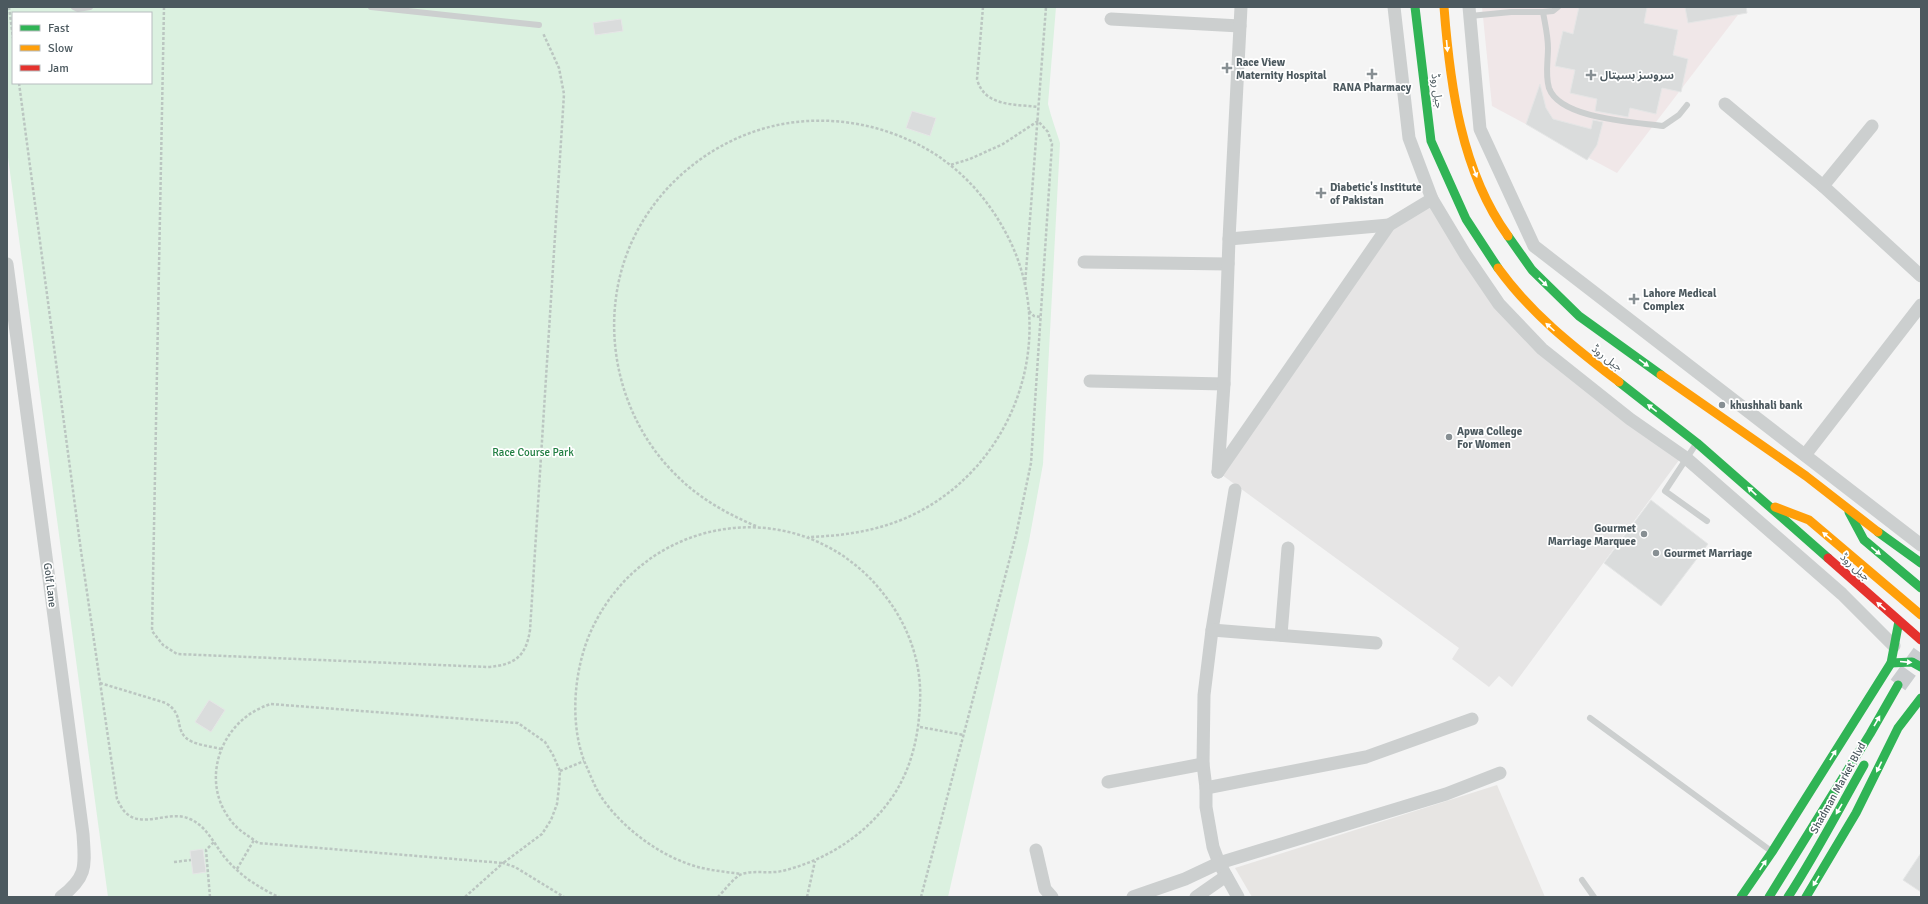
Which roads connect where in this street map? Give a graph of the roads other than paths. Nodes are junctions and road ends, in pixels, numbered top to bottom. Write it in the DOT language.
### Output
graph roads {
  1 [pos="74,7"];
  2 [pos="90,7"];
  3 [pos="371,7"];
  4 [pos="1241,7"];
  5 [pos="1394,7"];
  6 [pos="1415,7"];
  7 [pos="1444,7"];
  8 [pos="1558,7"];
  9 [pos="1470,11"];
  10 [pos="1544,12"];
  11 [pos="1111,19"];
  12 [pos="539,25"];
  13 [pos="1240,26"];
  14 [pos="1725,104"];
  15 [pos="1687,105"];
  16 [pos="1872,126"];
  17 [pos="1823,186"];
  18 [pos="1432,199"];
  19 [pos="1389,225"];
  20 [pos="1229,239"];
  21 [pos="1084,262"];
  22 [pos="7,264"];
  23 [pos="1228,264"];
  24 [pos="1921,276"];
  25 [pos="1921,305"];
  26 [pos="1090,381"];
  27 [pos="1224,384"];
  28 [pos="1697,443"];
  29 [pos="1805,455"];
  30 [pos="1686,458"];
  31 [pos="1235,490"];
  32 [pos="1765,504"];
  33 [pos="1847,508"];
  34 [pos="1707,521"];
  35 [pos="1921,545"];
  36 [pos="1288,548"];
  37 [pos="1899,548"];
  38 [pos="1921,555"];
  39 [pos="1921,563"];
  40 [pos="1921,588"];
  41 [pos="1921,615"];
  42 [pos="1899,621"];
  43 [pos="1212,630"];
  44 [pos="1281,635"];
  45 [pos="1921,640"];
  46 [pos="1376,643"];
  47 [pos="1894,646"];
  48 [pos="1891,662"];
  49 [pos="1921,667"];
  50 [pos="1898,685"];
  51 [pos="1921,698"];
  52 [pos="1590,718"];
  53 [pos="1472,719"];
  54 [pos="1870,756"];
  55 [pos="1203,764"];
  56 [pos="1500,773"];
  57 [pos="1108,782"];
  58 [pos="1206,788"];
  59 [pos="1036,850"];
  60 [pos="1772,852"];
  61 [pos="1219,863"];
  62 [pos="1226,876"];
  63 [pos="1582,880"];
  64 [pos="61,897"];
  65 [pos="1052,897"];
  66 [pos="1133,897"];
  67 [pos="1196,897"];
  68 [pos="1238,897"];
  69 [pos="1594,897"];
  70 [pos="1741,897"];
  71 [pos="1769,897"];
  72 [pos="1788,897"];
  73 [pos="1806,897"];
  1 -- 2 [label="lane"];
  3 -- 12 [label="lane"];
  4 -- 13 [label="street"];
  5 -- 18 [label="street"];
  28 -- 6 [label="main road, جیل روڈ, one-way"];
  7 -- 33 [label="main road, جیل روڈ, one-way"];
  8 -- 10 [label="lane"];
  9 -- 10 [label="lane"];
  9 -- 29 [label="street"];
  10 -- 15 [label="lane"];
  11 -- 13 [label="street"];
  13 -- 20 [label="street"];
  14 -- 17 [label="street"];
  16 -- 17 [label="street"];
  17 -- 24 [label="street"];
  18 -- 19 [label="street"];
  18 -- 30 [label="street"];
  19 -- 20 [label="street"];
  19 -- 27 [label="street"];
  20 -- 23 [label="street"];
  21 -- 23 [label="street"];
  22 -- 64 [label="street, Golf Lane"];
  23 -- 27 [label="street"];
  25 -- 29 [label="street"];
  26 -- 27 [label="street"];
  28 -- 30 [label="lane"];
  32 -- 28 [label="main road, جیل روڈ, one-way"];
  29 -- 35 [label="street"];
  30 -- 34 [label="lane"];
  30 -- 47 [label="street"];
  31 -- 43 [label="street"];
  41 -- 32 [label="main road, one-way"];
  42 -- 32 [label="main road, جیل روڈ, one-way"];
  33 -- 37 [label="main road, جیل روڈ"];
  33 -- 40 [label="main road, one-way"];
  36 -- 44 [label="street"];
  37 -- 38 [label="main road"];
  37 -- 39 [label="main road, جیل روڈ"];
  42 -- 45 [label="main road, جیل روڈ"];
  42 -- 47 [label="main road"];
  43 -- 44 [label="street"];
  43 -- 55 [label="street"];
  44 -- 46 [label="street"];
  47 -- 48 [label="main road"];
  48 -- 49 [label="main road, one-way"];
  60 -- 48 [label="main road, one-way"];
  71 -- 50 [label="main road, one-way"];
  51 -- 73 [label="main road, one-way"];
  52 -- 60 [label="lane"];
  53 -- 58 [label="street"];
  54 -- 72 [label="main road, Shadman Market Blvd, one-way"];
  55 -- 57 [label="street"];
  55 -- 58 [label="street"];
  56 -- 61 [label="street"];
  58 -- 61 [label="street"];
  59 -- 65 [label="street"];
  70 -- 60 [label="main road, one-way"];
  61 -- 62 [label="street"];
  61 -- 66 [label="street"];
  62 -- 67 [label="street"];
  62 -- 68 [label="street"];
  63 -- 69 [label="lane"];
}
